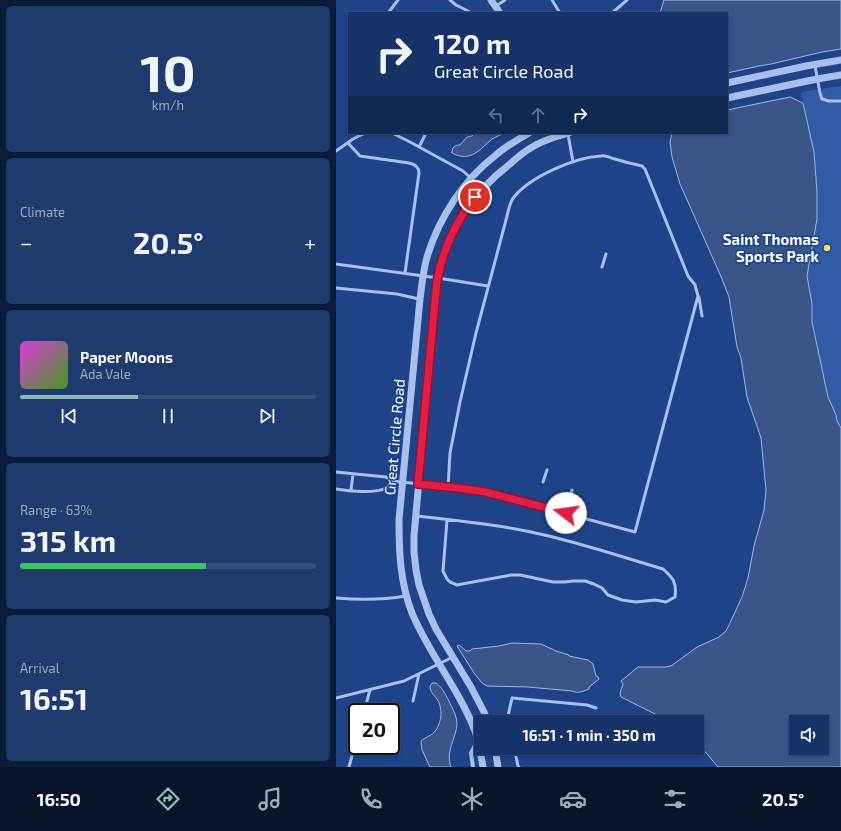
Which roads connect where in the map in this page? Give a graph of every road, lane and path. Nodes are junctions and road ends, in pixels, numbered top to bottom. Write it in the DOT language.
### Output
graph roads {
  1 [pos="398,0"];
  2 [pos="450,0"];
  3 [pos="491,0"];
  4 [pos="505,0"];
  5 [pos="552,0"];
  6 [pos="627,0"];
  7 [pos="498,10"];
  8 [pos="389,12"];
  9 [pos="470,12"];
  10 [pos="559,12"];
  11 [pos="613,12"];
  12 [pos="841,60"];
  13 [pos="814,64"];
  14 [pos="841,75"];
  15 [pos="817,79"];
  16 [pos="728,83"];
  17 [pos="728,98"];
  18 [pos="841,101"];
  19 [pos="394,134"];
  20 [pos="426,134"];
  21 [pos="527,134"];
  22 [pos="565,134"];
  23 [pos="568,134"];
  24 [pos="357,135"];
  25 [pos="348,143"];
  26 [pos="419,147"];
  27 [pos="336,151"];
  28 [pos="573,162"];
  29 [pos="471,178"];
  30 [pos="482,189"];
  31 [pos="606,254"];
  32 [pos="336,264"];
  33 [pos="602,267"];
  34 [pos="405,273"];
  35 [pos="423,276"];
  36 [pos="438,278"];
  37 [pos="488,286"];
  38 [pos="336,288"];
  39 [pos="698,296"];
  40 [pos="420,299"];
  41 [pos="702,316"];
  42 [pos="547,470"];
  43 [pos="336,472"];
  44 [pos="352,474"];
  45 [pos="392,481"];
  46 [pos="543,482"];
  47 [pos="403,483"];
  48 [pos="418,484"];
  49 [pos="448,487"];
  50 [pos="336,488"];
  51 [pos="351,490"];
  52 [pos="572,490"];
  53 [pos="566,513"];
  54 [pos="416,516"];
  55 [pos="447,520"];
  56 [pos="406,596"];
  57 [pos="336,598"];
  58 [pos="453,657"];
  59 [pos="439,664"];
  60 [pos="419,674"];
  61 [pos="370,690"];
  62 [pos="336,698"];
  63 [pos="413,701"];
  64 [pos="366,703"];
  65 [pos="596,708"];
  66 [pos="485,715"];
  67 [pos="508,715"];
  68 [pos="474,730"];
  69 [pos="474,746"];
  70 [pos="352,755"];
  71 [pos="480,755"];
  72 [pos="496,755"];
  73 [pos="516,755"];
  74 [pos="348,767"];
  75 [pos="473,767"];
  76 [pos="483,767"];
  77 [pos="498,767"];
  78 [pos="519,767"];
  1 -- 8 [label="lane"];
  2 -- 9 [label="lane"];
  3 -- 7 [label="street"];
  4 -- 7 [label="lane"];
  5 -- 10 [label="lane"];
  6 -- 11 [label="lane"];
  12 -- 13 [label="street"];
  13 -- 15 [label="lane"];
  13 -- 16 [label="street"];
  14 -- 15 [label="street"];
  15 -- 17 [label="street"];
  15 -- 18 [label="lane"];
  19 -- 26 [label="lane"];
  20 -- 26 [label="lane"];
  21 -- 29 [label="street, Great Circle Road"];
  22 -- 30 [label="street, Great Circle Road"];
  23 -- 28 [label="lane"];
  24 -- 25 [label="lane"];
  25 -- 27 [label="lane"];
  25 -- 34 [label="lane"];
  26 -- 29 [label="lane"];
  28 -- 37 [label="lane"];
  28 -- 39 [label="lane"];
  29 -- 30 [label="lane"];
  29 -- 35 [label="street, Great Circle Road"];
  30 -- 36 [label="street, Great Circle Road"];
  31 -- 33 [label="lane"];
  32 -- 34 [label="lane"];
  34 -- 35 [label="lane"];
  35 -- 36 [label="lane"];
  35 -- 40 [label="street, Great Circle Road"];
  36 -- 37 [label="lane"];
  36 -- 48 [label="street, Great Circle Road"];
  37 -- 49 [label="lane"];
  38 -- 40 [label="lane"];
  39 -- 41 [label="lane"];
  39 -- 53 [label="lane"];
  40 -- 47 [label="street, Great Circle Road"];
  42 -- 46 [label="lane"];
  43 -- 44 [label="lane"];
  44 -- 45 [label="lane"];
  44 -- 51 [label="lane"];
  45 -- 47 [label="lane"];
  45 -- 51 [label="lane"];
  47 -- 48 [label="lane"];
  47 -- 56 [label="street, Great Circle Road"];
  48 -- 49 [label="lane"];
  48 -- 54 [label="street, Great Circle Road"];
  49 -- 53 [label="lane"];
  50 -- 51 [label="lane"];
  52 -- 53 [label="lane"];
  54 -- 55 [label="lane"];
  54 -- 58 [label="street, Great Circle Road"];
  55 -- 55 [label="lane"];
  56 -- 57 [label="lane"];
  56 -- 59 [label="street, Great Circle Road"];
  58 -- 59 [label="lane"];
  58 -- 66 [label="street, Great Circle Road"];
  59 -- 60 [label="lane"];
  59 -- 68 [label="street, Great Circle Road"];
  60 -- 61 [label="lane"];
  60 -- 63 [label="lane"];
  61 -- 62 [label="lane"];
  61 -- 64 [label="lane"];
  65 -- 67 [label="lane"];
  69 -- 75 [label="street"];
  70 -- 74 [label="lane"];
  71 -- 76 [label="street, Great Circle Road"];
  72 -- 77 [label="street"];
  73 -- 78 [label="lane"];
}
